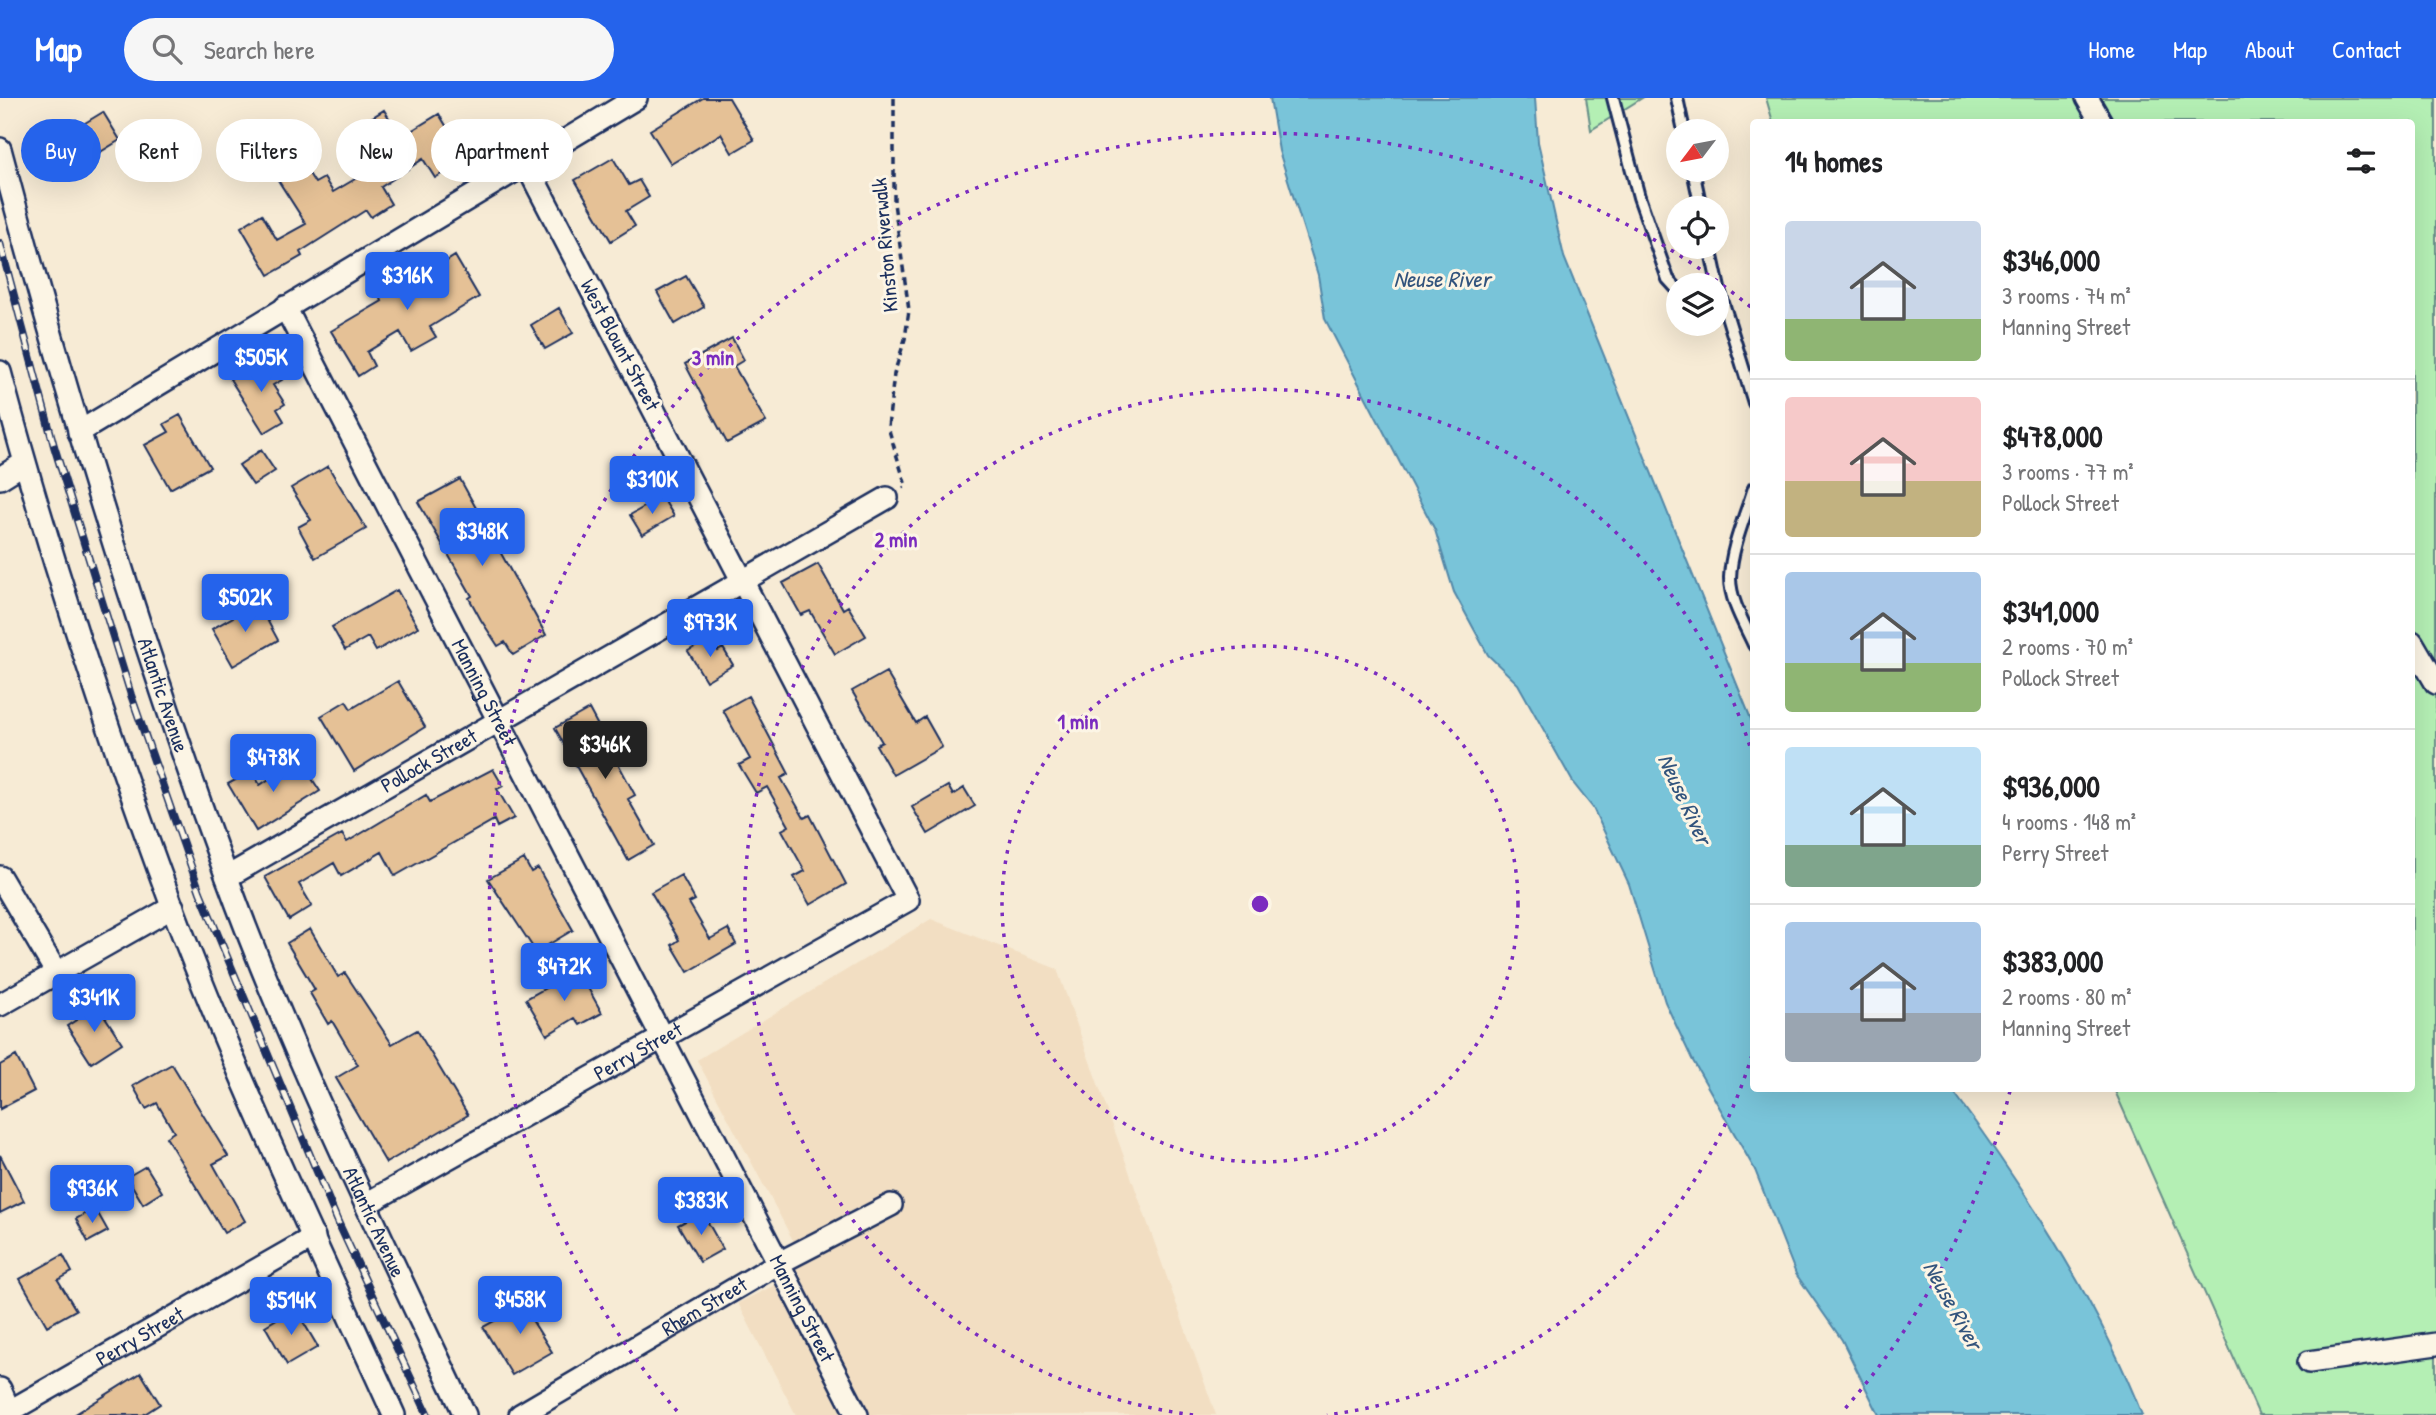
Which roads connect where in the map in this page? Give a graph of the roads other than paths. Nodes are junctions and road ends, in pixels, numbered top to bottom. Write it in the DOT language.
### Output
graph roads {
  1 [pos="636,98"];
  2 [pos="1613,98"];
  3 [pos="1677,98"];
  4 [pos="2087,98"];
  5 [pos="1681,119"];
  6 [pos="2099,119"];
  7 [pos="573,134"];
  8 [pos="0,149"];
  9 [pos="492,182"];
  10 [pos="535,182"];
  11 [pos="1666,273"];
  12 [pos="285,307"];
  13 [pos="1729,325"];
  14 [pos="0,372"];
  15 [pos="1750,391"];
  16 [pos="79,432"];
  17 [pos="24,463"];
  18 [pos="0,478"];
  19 [pos="887,498"];
  20 [pos="1750,501"];
  21 [pos="742,580"];
  22 [pos="1750,636"];
  23 [pos="2415,647"];
  24 [pos="2436,683"];
  25 [pos="498,723"];
  26 [pos="0,877"];
  27 [pos="227,877"];
  28 [pos="908,900"];
  29 [pos="173,907"];
  30 [pos="56,972"];
  31 [pos="0,1005"];
  32 [pos="663,1038"];
  33 [pos="366,1204"];
  34 [pos="891,1205"];
  35 [pos="314,1237"];
  36 [pos="777,1264"];
  37 [pos="2436,1344"];
  38 [pos="2309,1362"];
  39 [pos="0,1389"];
  40 [pos="8,1414"];
  41 [pos="394,1415"];
  42 [pos="465,1415"];
  43 [pos="520,1415"];
  44 [pos="857,1415"];
  1 -- 7 [label="street"];
  2 -- 11 [label="lane"];
  3 -- 5 [label="lane"];
  4 -- 6 [label="street"];
  8 -- 16 [label="street, Atlantic Avenue"];
  9 -- 12 [label="street"];
  10 -- 21 [label="street, West Blount Street"];
  12 -- 16 [label="street"];
  12 -- 25 [label="street, Manning Street"];
  13 -- 15 [label="lane"];
  14 -- 17 [label="street"];
  16 -- 27 [label="street, Atlantic Avenue"];
  17 -- 18 [label="street"];
  17 -- 29 [label="street"];
  19 -- 21 [label="street, Pollock Street"];
  20 -- 22 [label="lane"];
  21 -- 25 [label="street, Pollock Street"];
  21 -- 28 [label="street, West Blount Street"];
  23 -- 24 [label="street"];
  25 -- 27 [label="street, Pollock Street"];
  25 -- 32 [label="street, Manning Street"];
  26 -- 30 [label="street"];
  27 -- 33 [label="street, Atlantic Avenue"];
  28 -- 32 [label="street, Perry Street"];
  29 -- 30 [label="street"];
  29 -- 35 [label="street"];
  30 -- 31 [label="street"];
  32 -- 33 [label="street, Perry Street"];
  32 -- 36 [label="street, Manning Street"];
  33 -- 42 [label="street, Atlantic Avenue"];
  34 -- 36 [label="street, Rhem Street"];
  35 -- 40 [label="street, Perry Street"];
  35 -- 41 [label="street"];
  36 -- 43 [label="street, Rhem Street"];
  36 -- 44 [label="street, Manning Street"];
  37 -- 38 [label="street"];
  39 -- 40 [label="street"];
}
